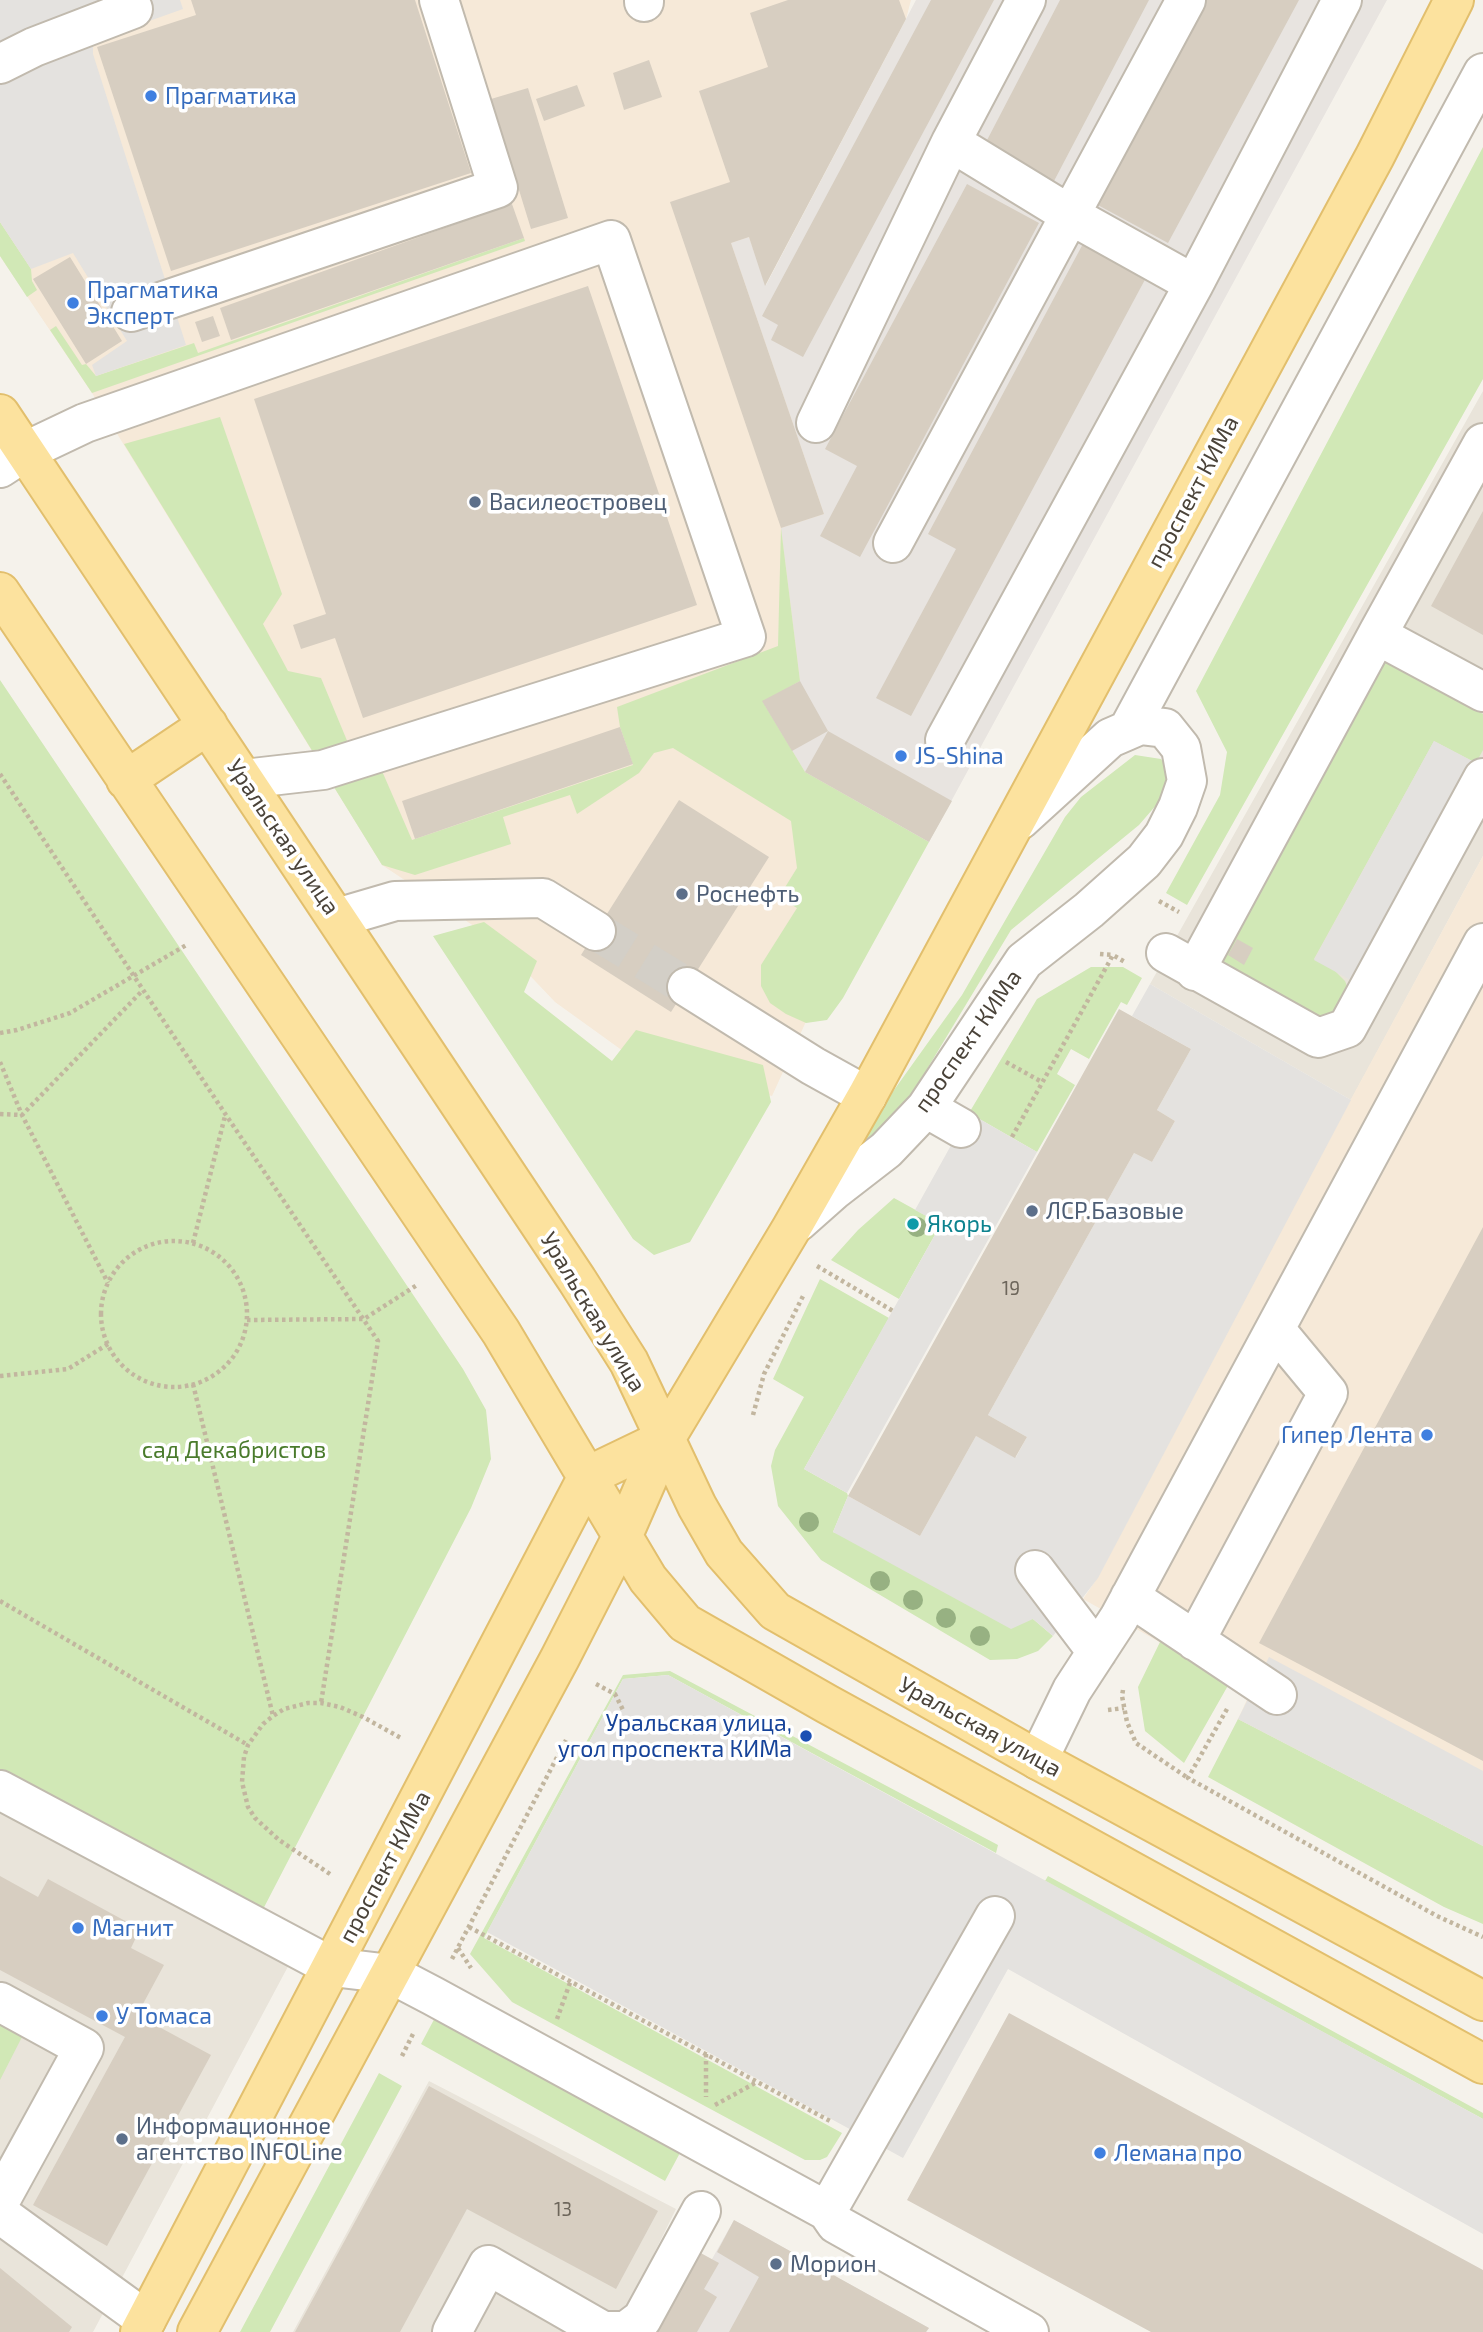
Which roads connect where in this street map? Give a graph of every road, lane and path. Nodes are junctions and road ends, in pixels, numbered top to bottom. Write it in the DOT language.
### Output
graph roads {
  1 [pos="439,0"];
  2 [pos="1026,0"];
  3 [pos="1186,0"];
  4 [pos="1342,0"];
  5 [pos="1454,0"];
  6 [pos="133,9"];
  7 [pos="0,64"];
  8 [pos="1483,73"];
  9 [pos="951,142"];
  10 [pos="1072,216"];
  11 [pos="1194,284"];
  12 [pos="131,312"];
  13 [pos="0,414"];
  14 [pos="816,423"];
  15 [pos="1483,443"];
  16 [pos="13,460"];
  17 [pos="893,543"];
  18 [pos="0,592"];
  19 [pos="1377,635"];
  20 [pos="1483,692"];
  21 [pos="208,725"];
  22 [pos="1128,730"];
  23 [pos="945,740"];
  24 [pos="0,774"];
  25 [pos="1483,778"];
  26 [pos="244,779"];
  27 [pos="126,780"];
  28 [pos="1011,828"];
  29 [pos="1155,899"];
  30 [pos="1187,917"];
  31 [pos="337,918"];
  32 [pos="596,931"];
  33 [pos="1483,943"];
  34 [pos="188,944"];
  35 [pos="1126,952"];
  36 [pos="1121,960"];
  37 [pos="1164,963"];
  38 [pos="133,975"];
  39 [pos="687,987"];
  40 [pos="143,990"];
  41 [pos="0,1033"];
  42 [pos="1001,1059"];
  43 [pos="0,1062"];
  44 [pos="1042,1082"];
  45 [pos="867,1096"];
  46 [pos="926,1108"];
  47 [pos="0,1114"];
  48 [pos="22,1115"];
  49 [pos="226,1115"];
  50 [pos="961,1128"];
  51 [pos="1012,1137"];
  52 [pos="791,1229"];
  53 [pos="193,1243"];
  54 [pos="817,1266"];
  55 [pos="108,1283"];
  56 [pos="417,1285"];
  57 [pos="893,1311"];
  58 [pos="364,1319"];
  59 [pos="247,1320"];
  60 [pos="1275,1329"];
  61 [pos="108,1344"];
  62 [pos="0,1376"];
  63 [pos="193,1384"];
  64 [pos="665,1439"];
  65 [pos="588,1476"];
  66 [pos="623,1535"];
  67 [pos="1035,1570"];
  68 [pos="1130,1597"];
  69 [pos="0,1601"];
  70 [pos="1195,1641"];
  71 [pos="1097,1652"];
  72 [pos="1247,1675"];
  73 [pos="596,1684"];
  74 [pos="1124,1686"];
  75 [pos="1278,1695"];
  76 [pos="321,1703"];
  77 [pos="623,1710"];
  78 [pos="273,1716"];
  79 [pos="570,1733"];
  80 [pos="401,1738"];
  81 [pos="248,1745"];
  82 [pos="1038,1760"];
  83 [pos="1188,1778"];
  84 [pos="0,1790"];
  85 [pos="330,1874"];
  86 [pos="995,1916"];
  87 [pos="469,1927"];
  88 [pos="1483,1937"];
  89 [pos="458,1948"];
  90 [pos="332,1967"];
  91 [pos="391,1974"];
  92 [pos="479,1976"];
  93 [pos="571,1980"];
  94 [pos="433,1996"];
  95 [pos="1483,2001"];
  96 [pos="0,2002"];
  97 [pos="554,2028"];
  98 [pos="706,2054"];
  99 [pos="402,2056"];
  100 [pos="1483,2064"];
  101 [pos="757,2082"];
  102 [pos="706,2099"];
  103 [pos="706,2110"];
  104 [pos="835,2124"];
  105 [pos="0,2201"];
  106 [pos="701,2211"];
  107 [pos="827,2211"];
  108 [pos="0,2214"];
  109 [pos="143,2326"];
  110 [pos="197,2332"];
  111 [pos="452,2332"];
  112 [pos="1029,2332"];
  1 -- 12 [label="street"];
  2 -- 9 [label="street"];
  3 -- 10 [label="street"];
  4 -- 11 [label="street"];
  5 -- 28 [label="main road, проспект КИМа"];
  6 -- 7 [label="street"];
  8 -- 22 [label="street"];
  9 -- 10 [label="street"];
  9 -- 14 [label="street"];
  10 -- 11 [label="street"];
  10 -- 17 [label="street"];
  11 -- 23 [label="street"];
  13 -- 16 [label="main road, Уральская улица"];
  15 -- 19 [label="street"];
  16 -- 21 [label="main road, Уральская улица"];
  16 -- 26 [label="street"];
  18 -- 27 [label="main road"];
  19 -- 20 [label="street"];
  19 -- 37 [label="street"];
  21 -- 26 [label="main road, Уральская улица"];
  21 -- 27 [label="main road"];
  22 -- 28 [label="street, проспект КИМа"];
  22 -- 46 [label="street, проспект КИМа"];
  24 -- 38 [label="path"];
  25 -- 37 [label="street"];
  26 -- 31 [label="main road, Уральская улица"];
  27 -- 65 [label="main road"];
  28 -- 45 [label="main road, проспект КИМа"];
  29 -- 30 [label="path"];
  31 -- 32 [label="street"];
  31 -- 64 [label="main road, Уральская улица"];
  33 -- 60 [label="street"];
  34 -- 38 [label="path"];
  35 -- 36 [label="path"];
  36 -- 37 [label="path"];
  36 -- 44 [label="path"];
  38 -- 40 [label="path"];
  38 -- 41 [label="path"];
  39 -- 45 [label="street"];
  40 -- 48 [label="path"];
  40 -- 49 [label="path"];
  42 -- 44 [label="path"];
  43 -- 48 [label="path"];
  44 -- 51 [label="path"];
  45 -- 52 [label="main road, проспект КИМа"];
  46 -- 50 [label="street"];
  46 -- 52 [label="street, проспект КИМа"];
  47 -- 48 [label="path"];
  48 -- 55 [label="path"];
  49 -- 53 [label="path"];
  49 -- 58 [label="path"];
  52 -- 64 [label="main road, проспект КИМа"];
  53 -- 55 [label="path"];
  53 -- 59 [label="path"];
  54 -- 57 [label="path"];
  55 -- 61 [label="path"];
  56 -- 58 [label="path"];
  58 -- 59 [label="path"];
  58 -- 76 [label="path"];
  59 -- 63 [label="path"];
  60 -- 68 [label="street"];
  60 -- 70 [label="street"];
  61 -- 62 [label="path"];
  61 -- 63 [label="path"];
  63 -- 78 [label="path"];
  64 -- 65 [label="main road"];
  64 -- 66 [label="main road, проспект КИМа"];
  64 -- 82 [label="main road, Уральская улица"];
  65 -- 66 [label="main road"];
  65 -- 90 [label="main road, проспект КИМа"];
  66 -- 91 [label="main road, проспект КИМа"];
  66 -- 100 [label="main road"];
  67 -- 71 [label="street"];
  68 -- 70 [label="street"];
  68 -- 71 [label="street"];
  69 -- 81 [label="path"];
  70 -- 72 [label="street"];
  71 -- 82 [label="street"];
  72 -- 75 [label="street"];
  72 -- 83 [label="path"];
  73 -- 77 [label="path"];
  74 -- 83 [label="path"];
  76 -- 78 [label="path"];
  76 -- 80 [label="path"];
  78 -- 81 [label="path"];
  79 -- 87 [label="path"];
  81 -- 85 [label="path"];
  82 -- 95 [label="main road, Уральская улица"];
  83 -- 88 [label="path"];
  84 -- 90 [label="street"];
  86 -- 107 [label="street"];
  87 -- 89 [label="path"];
  87 -- 93 [label="path"];
  89 -- 92 [label="path"];
  89 -- 94 [label="path"];
  90 -- 91 [label="street"];
  90 -- 109 [label="main road, проспект КИМа"];
  91 -- 94 [label="street"];
  91 -- 110 [label="main road, проспект КИМа"];
  93 -- 97 [label="path"];
  93 -- 98 [label="path"];
  94 -- 99 [label="path"];
  94 -- 107 [label="street"];
  96 -- 105 [label="street"];
  98 -- 101 [label="path"];
  98 -- 102 [label="path"];
  101 -- 103 [label="path"];
  101 -- 104 [label="path"];
  106 -- 111 [label="street"];
  107 -- 112 [label="street"];
  108 -- 109 [label="street"];
}
